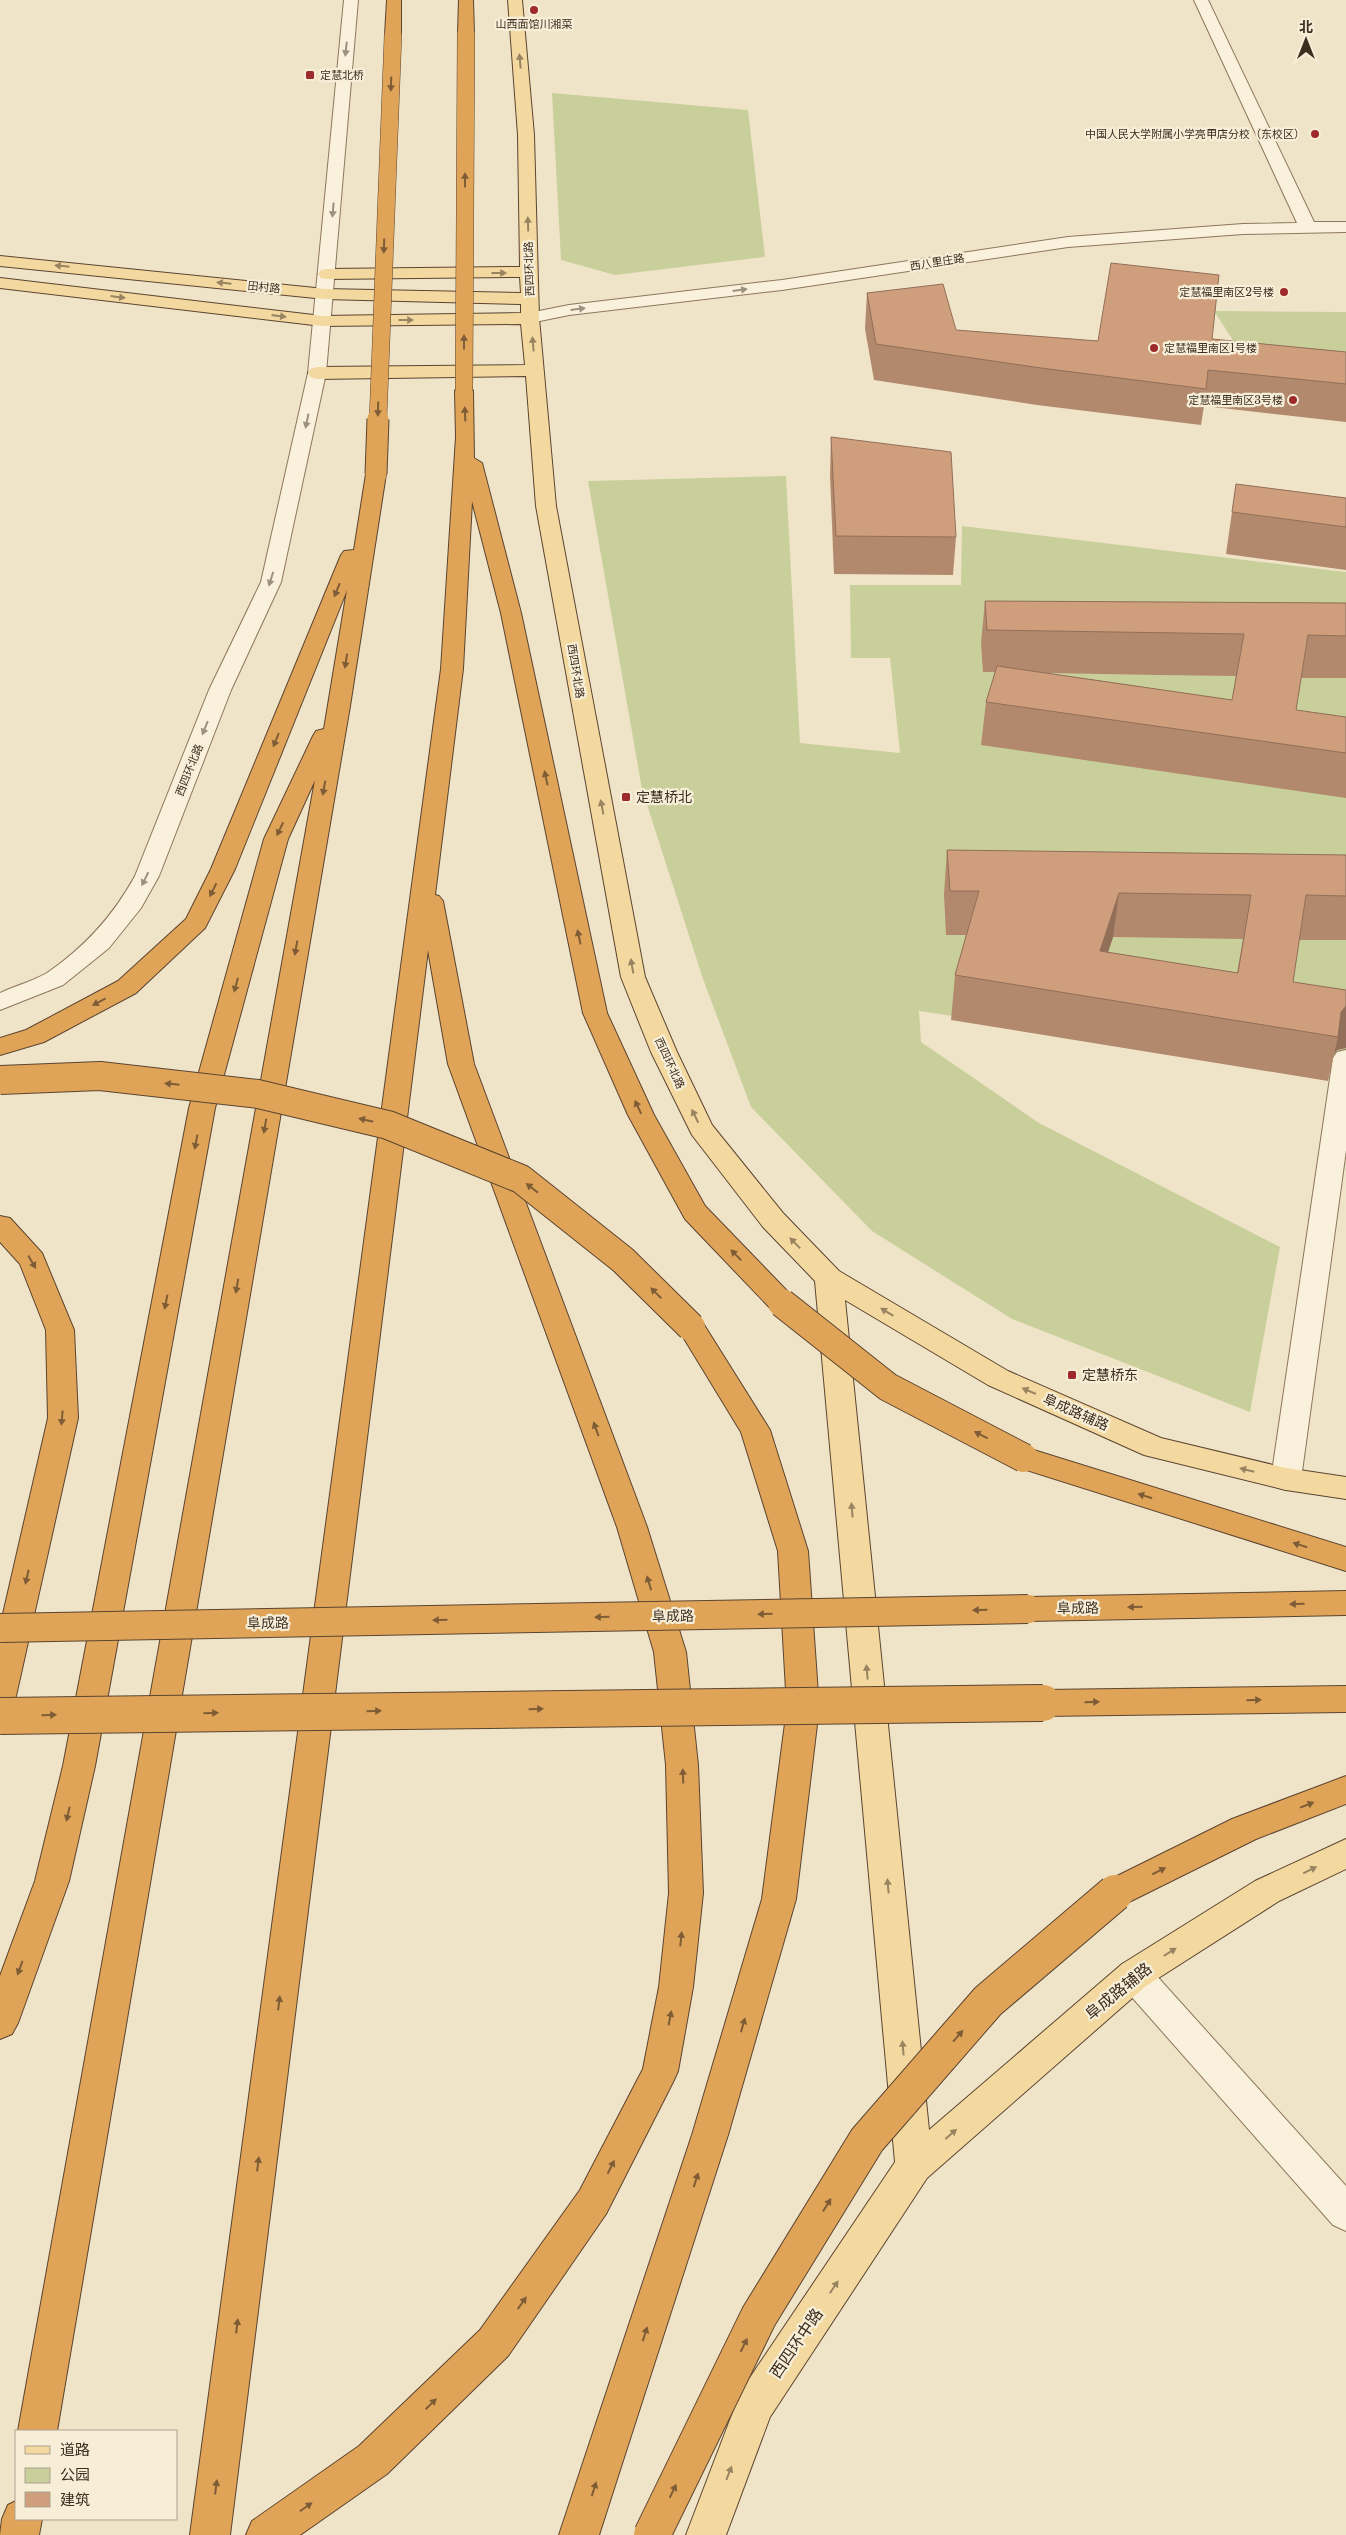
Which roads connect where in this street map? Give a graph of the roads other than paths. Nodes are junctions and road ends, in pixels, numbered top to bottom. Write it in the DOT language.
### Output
graph roads {
  1 [pos="351,0"];
  2 [pos="394,0"];
  3 [pos="466,0"];
  4 [pos="516,0"];
  5 [pos="1201,0"];
  6 [pos="1346,221"];
  7 [pos="1306,224"];
  8 [pos="1346,228"];
  9 [pos="0,261"];
  10 [pos="529,272"];
  11 [pos="327,274"];
  12 [pos="0,283"];
  13 [pos="325,294"];
  14 [pos="530,298"];
  15 [pos="530,318"];
  16 [pos="322,321"];
  17 [pos="535,370"];
  18 [pos="317,373"];
  19 [pos="466,437"];
  20 [pos="369,512"];
  21 [pos="339,706"];
  22 [pos="426,875"];
  23 [pos="0,1002"];
  24 [pos="0,1047"];
  25 [pos="1346,1058"];
  26 [pos="0,1080"];
  27 [pos="0,1226"];
  28 [pos="829,1278"];
  29 [pos="1286,1480"];
  30 [pos="1346,1488"];
  31 [pos="1346,1559"];
  32 [pos="1346,1604"];
  33 [pos="0,1628"];
  34 [pos="0,1696"];
  35 [pos="1346,1699"];
  36 [pos="0,1716"];
  37 [pos="1346,1790"];
  38 [pos="1346,1853"];
  39 [pos="1134,1975"];
  40 [pos="0,2024"];
  41 [pos="914,2166"];
  42 [pos="1346,2213"];
  43 [pos="37,2430"];
  44 [pos="22,2520"];
  45 [pos="19,2535"];
  46 [pos="210,2535"];
  47 [pos="266,2535"];
  48 [pos="578,2535"];
  49 [pos="652,2535"];
  50 [pos="706,2535"];
  1 -- 11 [label="street, 西四环北路, one-way"];
  2 -- 20 [label="highway, one-way, bridge"];
  19 -- 3 [label="highway, one-way, bridge"];
  10 -- 4 [label="main road, 西四环北路, one-way"];
  5 -- 7 [label="street"];
  6 -- 7 [label="street, 西八里庄路"];
  7 -- 8 [label="street, 西八里庄路"];
  7 -- 14 [label="street, 西八里庄路"];
  15 -- 7 [label="street, 西八里庄路, one-way"];
  13 -- 9 [label="main road, 田村路, one-way"];
  11 -- 10 [label="main road, one-way"];
  10 -- 14 [label="main road, 西四环北路"];
  11 -- 13 [label="street, 西四环北路"];
  12 -- 16 [label="main road, 田村路, one-way"];
  13 -- 14 [label="main road, 田村路"];
  13 -- 16 [label="street, 西四环北路"];
  14 -- 15 [label="main road, 西四环北路"];
  16 -- 15 [label="main road, 田村路, one-way"];
  17 -- 15 [label="main road, 西四环北路, one-way"];
  16 -- 18 [label="street, 西四环北路"];
  17 -- 18 [label="main road"];
  28 -- 17 [label="main road, 西四环北路, one-way"];
  18 -- 23 [label="street, 西四环北路, one-way"];
  19 -- 22 [label="highway"];
  31 -- 19 [label="highway, one-way, bridge"];
  20 -- 21 [label="highway, one-way"];
  20 -- 24 [label="highway, one-way"];
  21 -- 40 [label="highway, one-way"];
  21 -- 43 [label="highway, one-way"];
  46 -- 22 [label="highway, one-way"];
  47 -- 22 [label="highway, one-way"];
  25 -- 29 [label="street"];
  48 -- 26 [label="highway, one-way, bridge"];
  27 -- 34 [label="highway, one-way"];
  29 -- 28 [label="main road, 阜成路辅路, one-way"];
  41 -- 28 [label="main road, one-way"];
  29 -- 30 [label="main road, 阜成路辅路"];
  32 -- 33 [label="highway, 阜成路, one-way, bridge"];
  36 -- 35 [label="highway, one-way, bridge"];
  49 -- 37 [label="highway, one-way, bridge"];
  39 -- 38 [label="main road, 阜成路辅路, one-way"];
  41 -- 39 [label="main road, 阜成路辅路, one-way"];
  39 -- 42 [label="street"];
  50 -- 41 [label="main road, 西四环中路, one-way"];
  44 -- 45 [label="highway"];
}
